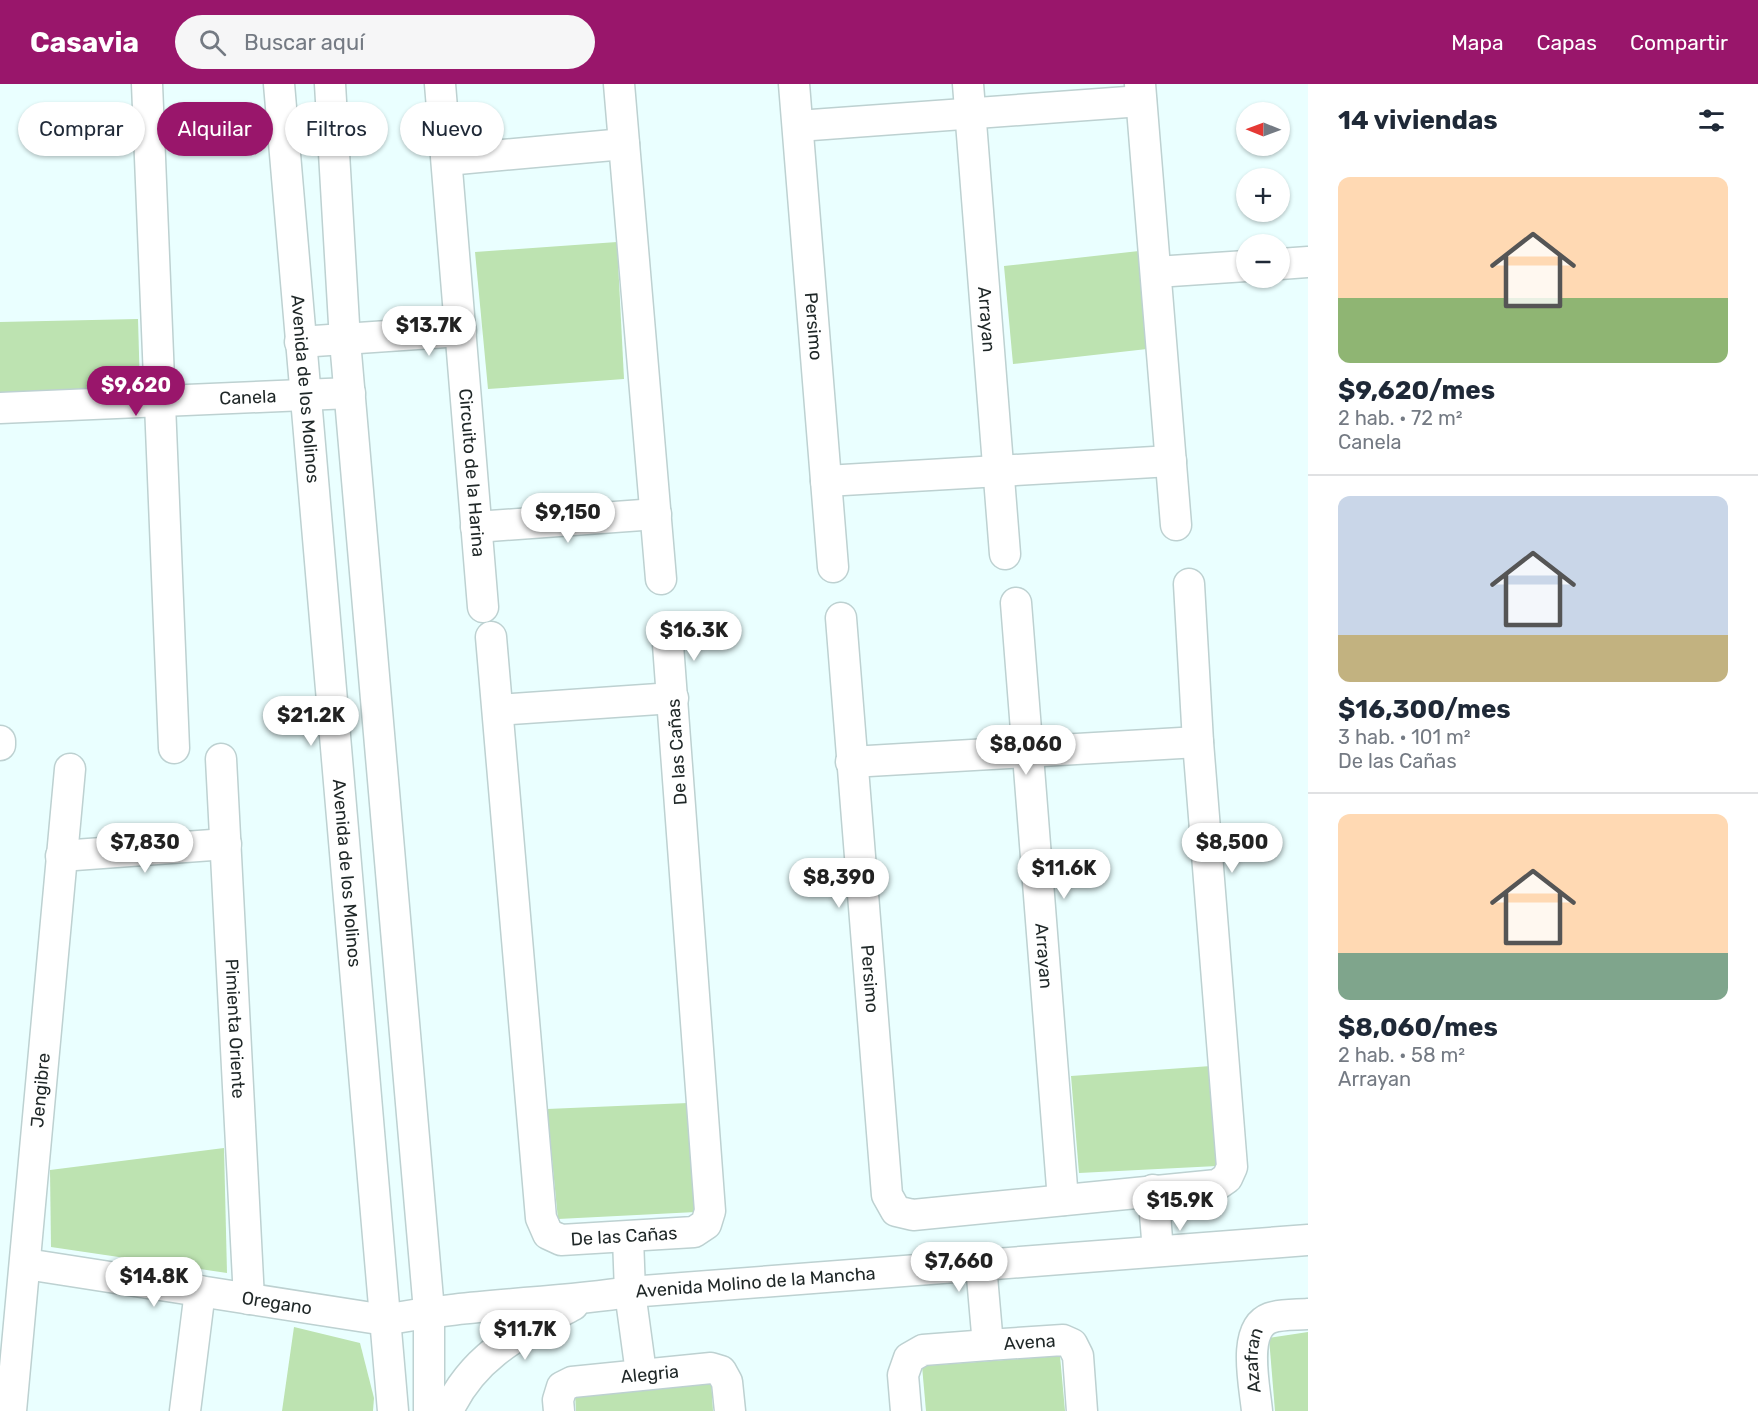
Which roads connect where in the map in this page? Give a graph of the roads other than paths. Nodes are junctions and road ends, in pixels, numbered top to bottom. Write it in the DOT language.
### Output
graph roads {
  1 [pos="147,84"];
  2 [pos="279,84"];
  3 [pos="330,84"];
  4 [pos="440,84"];
  5 [pos="619,84"];
  6 [pos="794,84"];
  7 [pos="968,84"];
  8 [pos="1140,93"];
  9 [pos="970,114"];
  10 [pos="798,126"];
  11 [pos="624,144"];
  12 [pos="447,160"];
  13 [pos="1308,262"];
  14 [pos="1290,263"];
  15 [pos="1236,267"];
  16 [pos="1156,272"];
  17 [pos="460,331"];
  18 [pos="345,340"];
  19 [pos="300,342"];
  20 [pos="350,393"];
  21 [pos="304,394"];
  22 [pos="160,401"];
  23 [pos="0,408"];
  24 [pos="1171,462"];
  25 [pos="999,471"];
  26 [pos="826,481"];
  27 [pos="656,514"];
  28 [pos="1176,525"];
  29 [pos="476,527"];
  30 [pos="1005,554"];
  31 [pos="833,567"];
  32 [pos="662,579"];
  33 [pos="1189,584"];
  34 [pos="1016,603"];
  35 [pos="483,607"];
  36 [pos="841,618"];
  37 [pos="667,631"];
  38 [pos="491,637"];
  39 [pos="673,698"];
  40 [pos="498,710"];
  41 [pos="0,741"];
  42 [pos="1198,742"];
  43 [pos="0,745"];
  44 [pos="174,748"];
  45 [pos="1028,752"];
  46 [pos="221,759"];
  47 [pos="851,762"];
  48 [pos="70,769"];
  49 [pos="225,843"];
  50 [pos="61,856"];
  51 [pos="1153,1190"];
  52 [pos="1063,1200"];
  53 [pos="628,1238"];
  54 [pos="1308,1240"];
  55 [pos="1158,1251"];
  56 [pos="26,1264"];
  57 [pos="981,1265"];
  58 [pos="200,1291"];
  59 [pos="630,1292"];
  60 [pos="249,1299"];
  61 [pos="586,1299"];
  62 [pos="429,1311"];
  63 [pos="1308,1314"];
  64 [pos="385,1320"];
  65 [pos="988,1345"];
  66 [pos="641,1373"];
  67 [pos="11,1411"];
  68 [pos="185,1411"];
  69 [pos="393,1411"];
  70 [pos="429,1411"];
  71 [pos="448,1411"];
  72 [pos="559,1411"];
  73 [pos="730,1411"];
  74 [pos="906,1411"];
  75 [pos="1082,1411"];
  76 [pos="1257,1411"];
  1 -- 22 [label="street"];
  2 -- 19 [label="street, Avenida de los Molinos"];
  3 -- 18 [label="street"];
  4 -- 12 [label="street, Circuito de la Harina"];
  5 -- 11 [label="street"];
  6 -- 10 [label="street, Persimo"];
  7 -- 9 [label="street, Arrayan"];
  8 -- 9 [label="street"];
  8 -- 16 [label="street"];
  9 -- 10 [label="street"];
  9 -- 25 [label="street, Arrayan"];
  10 -- 26 [label="street, Persimo"];
  11 -- 12 [label="street"];
  11 -- 27 [label="street"];
  12 -- 17 [label="street, Circuito de la Harina"];
  13 -- 14 [label="street"];
  15 -- 16 [label="street"];
  16 -- 24 [label="street"];
  17 -- 18 [label="street"];
  17 -- 29 [label="street, Circuito de la Harina"];
  18 -- 19 [label="street"];
  18 -- 20 [label="street"];
  19 -- 21 [label="street, Avenida de los Molinos"];
  20 -- 21 [label="street, Canela"];
  20 -- 62 [label="street"];
  21 -- 22 [label="street, Canela"];
  21 -- 64 [label="street, Avenida de los Molinos"];
  22 -- 23 [label="street, Canela"];
  22 -- 44 [label="street"];
  24 -- 25 [label="street"];
  24 -- 28 [label="street"];
  25 -- 26 [label="street"];
  25 -- 30 [label="street, Arrayan"];
  26 -- 31 [label="street, Persimo"];
  27 -- 29 [label="street"];
  27 -- 32 [label="street"];
  29 -- 35 [label="street, Circuito de la Harina"];
  33 -- 42 [label="street"];
  34 -- 45 [label="street, Arrayan"];
  36 -- 47 [label="street, Persimo"];
  37 -- 39 [label="street, De las Cañas"];
  38 -- 40 [label="street, De las Cañas"];
  39 -- 40 [label="street"];
  39 -- 53 [label="street, De las Cañas"];
  40 -- 53 [label="street, De las Cañas"];
  41 -- 43 [label="street"];
  42 -- 45 [label="street"];
  42 -- 51 [label="street"];
  45 -- 47 [label="street"];
  45 -- 52 [label="street, Arrayan"];
  46 -- 49 [label="street, Pimienta Oriente"];
  47 -- 52 [label="street, Persimo"];
  48 -- 50 [label="street, Jengibre"];
  49 -- 50 [label="street"];
  49 -- 60 [label="street, Pimienta Oriente"];
  50 -- 56 [label="street, Jengibre"];
  51 -- 52 [label="street"];
  51 -- 55 [label="street"];
  53 -- 59 [label="street"];
  54 -- 55 [label="street, Avenida Molino de la Mancha"];
  55 -- 57 [label="street, Avenida Molino de la Mancha"];
  56 -- 58 [label="street, Oregano"];
  56 -- 67 [label="street, Jengibre"];
  57 -- 59 [label="street, Avenida Molino de la Mancha"];
  57 -- 65 [label="street, Avena"];
  58 -- 60 [label="street, Oregano"];
  58 -- 68 [label="street"];
  59 -- 61 [label="street, Avenida Molino de la Mancha"];
  59 -- 66 [label="street"];
  60 -- 64 [label="street, Oregano"];
  61 -- 62 [label="street, Avenida Molino de la Mancha"];
  61 -- 71 [label="street"];
  62 -- 64 [label="street, Avenida Molino de la Mancha"];
  62 -- 70 [label="street"];
  63 -- 76 [label="street, Azafran"];
  64 -- 69 [label="street, Avenida de los Molinos"];
  65 -- 74 [label="street, Avena"];
  65 -- 75 [label="street, Avena"];
  66 -- 72 [label="street, Alegria"];
  66 -- 73 [label="street, Alegria"];
}
